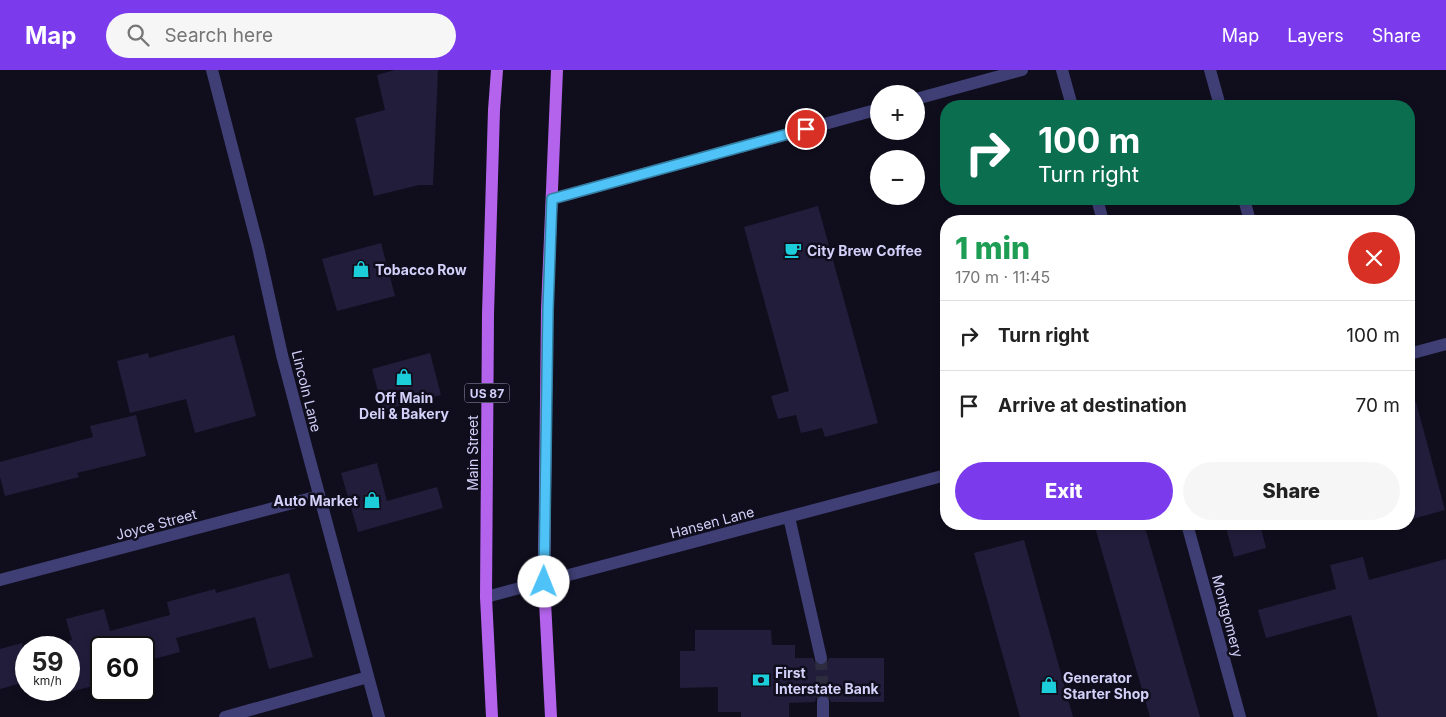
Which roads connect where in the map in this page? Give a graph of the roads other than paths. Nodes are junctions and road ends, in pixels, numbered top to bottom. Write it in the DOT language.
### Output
graph roads {
  1 [pos="212,70"];
  2 [pos="498,70"];
  3 [pos="557,70"];
  4 [pos="1022,70"];
  5 [pos="1062,70"];
  6 [pos="1210,70"];
  7 [pos="925,97"];
  8 [pos="1070,100"];
  9 [pos="1218,100"];
  10 [pos="870,111"];
  11 [pos="552,199"];
  12 [pos="1446,344"];
  13 [pos="1415,352"];
  14 [pos="940,478"];
  15 [pos="319,496"];
  16 [pos="789,517"];
  17 [pos="1188,530"];
  18 [pos="0,580"];
  19 [pos="544,582"];
  20 [pos="486,597"];
  21 [pos="821,658"];
  22 [pos="368,677"];
  23 [pos="823,702"];
  24 [pos="225,717"];
  25 [pos="379,717"];
  26 [pos="492,717"];
  27 [pos="551,717"];
  28 [pos="823,717"];
  29 [pos="1240,717"];
  1 -- 15 [label="street, Lincoln Lane"];
  2 -- 20 [label="main road, Main Street / US 87"];
  3 -- 11 [label="main road"];
  4 -- 7 [label="street"];
  5 -- 8 [label="street"];
  6 -- 9 [label="street"];
  10 -- 11 [label="street"];
  11 -- 19 [label="main road"];
  12 -- 13 [label="street"];
  14 -- 16 [label="street, Hansen Lane"];
  15 -- 18 [label="street, Joyce Street"];
  15 -- 22 [label="street, Lincoln Lane"];
  16 -- 19 [label="street, Hansen Lane"];
  16 -- 21 [label="street"];
  17 -- 29 [label="street, Montgomery"];
  19 -- 20 [label="street, Hansen Lane"];
  19 -- 27 [label="main road"];
  20 -- 26 [label="main road, Main Street / US 87"];
  22 -- 24 [label="street"];
  22 -- 25 [label="street, Lincoln Lane"];
  23 -- 28 [label="street"];
}
